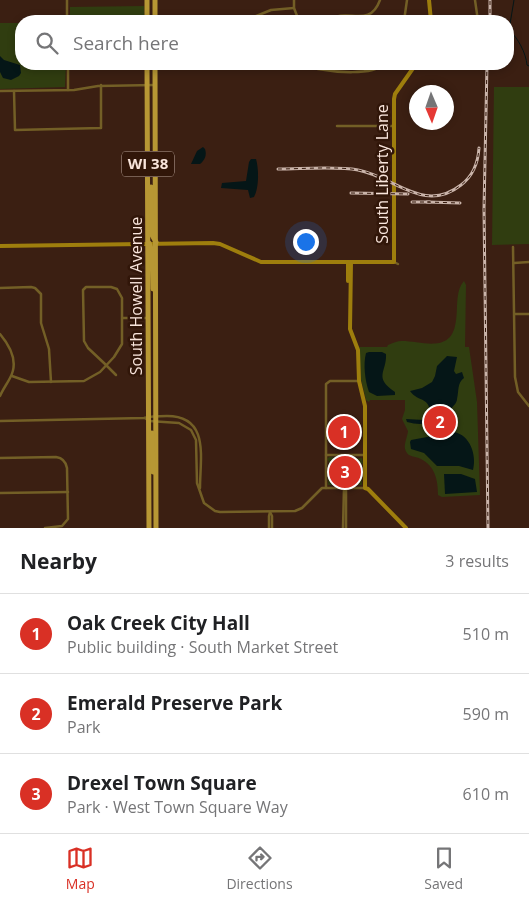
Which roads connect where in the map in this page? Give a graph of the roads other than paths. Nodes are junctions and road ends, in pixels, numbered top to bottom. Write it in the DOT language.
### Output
graph roads {
  1 [pos="67,0"];
  2 [pos="147,0"];
  3 [pos="155,0"];
  4 [pos="294,0"];
  5 [pos="380,0"];
  6 [pos="406,0"];
  7 [pos="429,0"];
  8 [pos="475,0"];
  9 [pos="294,8"];
  10 [pos="67,15"];
  11 [pos="147,15"];
  12 [pos="155,15"];
  13 [pos="259,15"];
  14 [pos="297,15"];
  15 [pos="370,15"];
  16 [pos="405,15"];
  17 [pos="430,15"];
  18 [pos="477,15"];
  19 [pos="68,70"];
  20 [pos="147,70"];
  21 [pos="155,70"];
  22 [pos="322,70"];
  23 [pos="373,70"];
  24 [pos="412,70"];
  25 [pos="155,84"];
  26 [pos="101,85"];
  27 [pos="147,85"];
  28 [pos="68,90"];
  29 [pos="0,91"];
  30 [pos="14,91"];
  31 [pos="337,126"];
  32 [pos="394,126"];
  33 [pos="148,164"];
  34 [pos="148,243"];
  35 [pos="156,243"];
  36 [pos="0,246"];
  37 [pos="513,247"];
  38 [pos="349,262"];
  39 [pos="529,262"];
  40 [pos="514,263"];
  41 [pos="148,279"];
  42 [pos="0,288"];
  43 [pos="156,307"];
  44 [pos="515,314"];
  45 [pos="529,314"];
  46 [pos="123,318"];
  47 [pos="148,318"];
  48 [pos="156,318"];
  49 [pos="0,334"];
  50 [pos="156,349"];
  51 [pos="106,366"];
  52 [pos="116,375"];
  53 [pos="12,376"];
  54 [pos="359,381"];
  55 [pos="51,382"];
  56 [pos="0,396"];
  57 [pos="529,406"];
  58 [pos="151,419"];
  59 [pos="0,421"];
  60 [pos="326,455"];
  61 [pos="365,455"];
  62 [pos="0,458"];
  63 [pos="326,488"];
  64 [pos="345,488"];
  65 [pos="365,488"];
  66 [pos="68,492"];
  67 [pos="0,493"];
  68 [pos="270,512"];
  69 [pos="404,527"];
  70 [pos="45,528"];
  71 [pos="149,528"];
  72 [pos="156,528"];
  73 [pos="270,528"];
  74 [pos="345,528"];
  1 -- 10 [label="street"];
  2 -- 11 [label="main road"];
  3 -- 12 [label="main road"];
  4 -- 9 [label="street"];
  5 -- 15 [label="street"];
  6 -- 16 [label="street"];
  7 -- 17 [label="street"];
  8 -- 18 [label="street"];
  9 -- 13 [label="street"];
  9 -- 14 [label="street"];
  19 -- 28 [label="street"];
  20 -- 27 [label="main road, South Howell Avenue / WI 38"];
  21 -- 25 [label="main road, South Howell Avenue / WI 38"];
  22 -- 23 [label="street"];
  24 -- 32 [label="street, South Liberty Lane"];
  25 -- 27 [label="street"];
  25 -- 35 [label="main road, South Howell Avenue / WI 38"];
  26 -- 27 [label="street"];
  26 -- 28 [label="street"];
  26 -- 30 [label="street"];
  27 -- 33 [label="main road, South Howell Avenue / WI 38"];
  28 -- 30 [label="street"];
  29 -- 30 [label="street"];
  31 -- 32 [label="street"];
  32 -- 38 [label="street, South Liberty Lane"];
  33 -- 34 [label="main road, South Howell Avenue / WI 38"];
  33 -- 35 [label="main road"];
  34 -- 35 [label="street"];
  34 -- 36 [label="street"];
  34 -- 41 [label="main road, South Howell Avenue / WI 38"];
  34 -- 43 [label="main road"];
  35 -- 38 [label="street"];
  35 -- 43 [label="main road, South Howell Avenue / WI 38"];
  37 -- 40 [label="street"];
  38 -- 54 [label="street"];
  39 -- 40 [label="street"];
  40 -- 44 [label="street"];
  41 -- 47 [label="main road, South Howell Avenue / WI 38"];
  41 -- 48 [label="main road"];
  42 -- 55 [label="street"];
  43 -- 48 [label="main road, South Howell Avenue / WI 38"];
  44 -- 45 [label="street"];
  44 -- 57 [label="street"];
  46 -- 47 [label="street"];
  46 -- 51 [label="street"];
  46 -- 51 [label="street"];
  47 -- 50 [label="main road"];
  47 -- 58 [label="main road, South Howell Avenue / WI 38"];
  48 -- 50 [label="main road, South Howell Avenue / WI 38"];
  49 -- 53 [label="street"];
  50 -- 58 [label="main road, South Howell Avenue / WI 38"];
  51 -- 52 [label="street"];
  51 -- 55 [label="street"];
  53 -- 55 [label="street"];
  53 -- 56 [label="street"];
  54 -- 60 [label="street"];
  54 -- 61 [label="street"];
  58 -- 59 [label="street"];
  58 -- 68 [label="street"];
  58 -- 71 [label="main road, South Howell Avenue / WI 38"];
  58 -- 72 [label="main road"];
  60 -- 61 [label="street"];
  60 -- 63 [label="street"];
  61 -- 65 [label="street"];
  62 -- 66 [label="street"];
  63 -- 64 [label="street"];
  63 -- 68 [label="street"];
  64 -- 65 [label="street"];
  64 -- 74 [label="street"];
  65 -- 69 [label="street"];
  66 -- 67 [label="street"];
  66 -- 70 [label="street"];
  68 -- 73 [label="street"];
}
